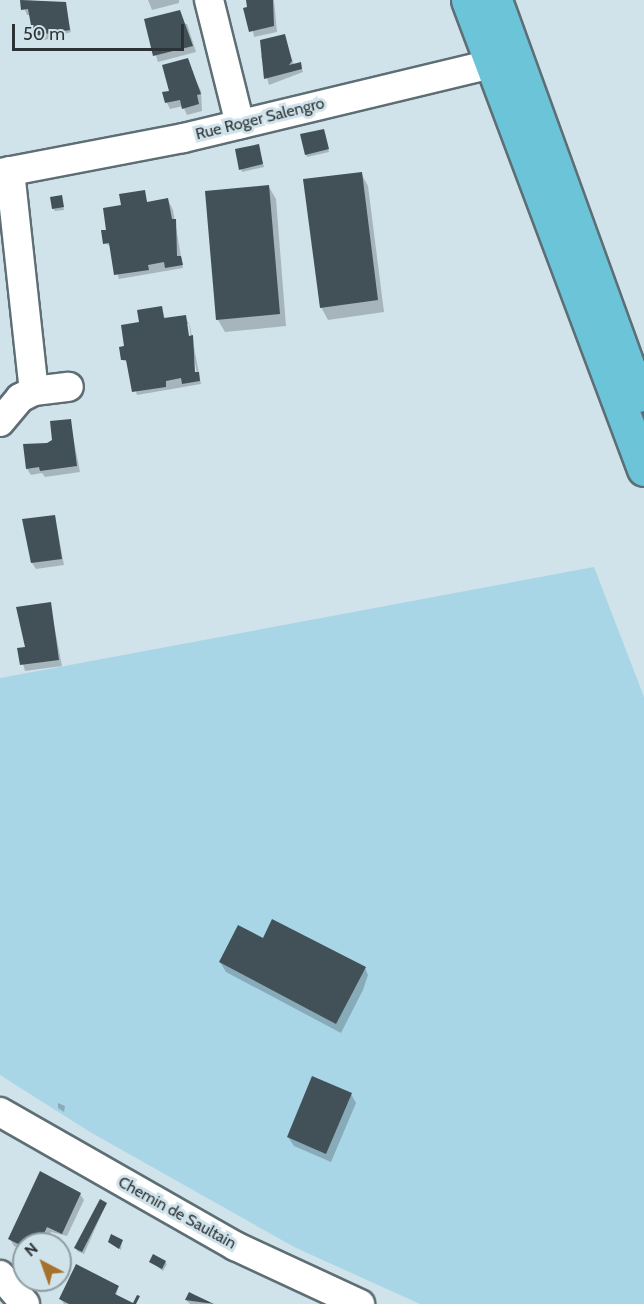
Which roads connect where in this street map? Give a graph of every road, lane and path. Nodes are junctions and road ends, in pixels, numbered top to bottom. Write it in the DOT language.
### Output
graph roads {
  1 [pos="209,0"];
  2 [pos="468,0"];
  3 [pos="495,0"];
  4 [pos="505,61"];
  5 [pos="240,124"];
  6 [pos="5,172"];
  7 [pos="69,387"];
  8 [pos="34,391"];
  9 [pos="644,414"];
  10 [pos="0,422"];
  11 [pos="644,469"];
  12 [pos="0,1112"];
  13 [pos="0,1275"];
  14 [pos="25,1304"];
  15 [pos="360,1304"];
  1 -- 5 [label="street"];
  2 -- 4 [label="main road"];
  3 -- 4 [label="main road"];
  4 -- 5 [label="street, Rue Roger Salengro"];
  4 -- 9 [label="main road"];
  4 -- 11 [label="main road"];
  5 -- 6 [label="street, Rue Roger Salengro"];
  6 -- 8 [label="street"];
  7 -- 8 [label="street"];
  8 -- 10 [label="street"];
  12 -- 15 [label="street, Chemin de Saultain"];
  13 -- 14 [label="street"];
}
